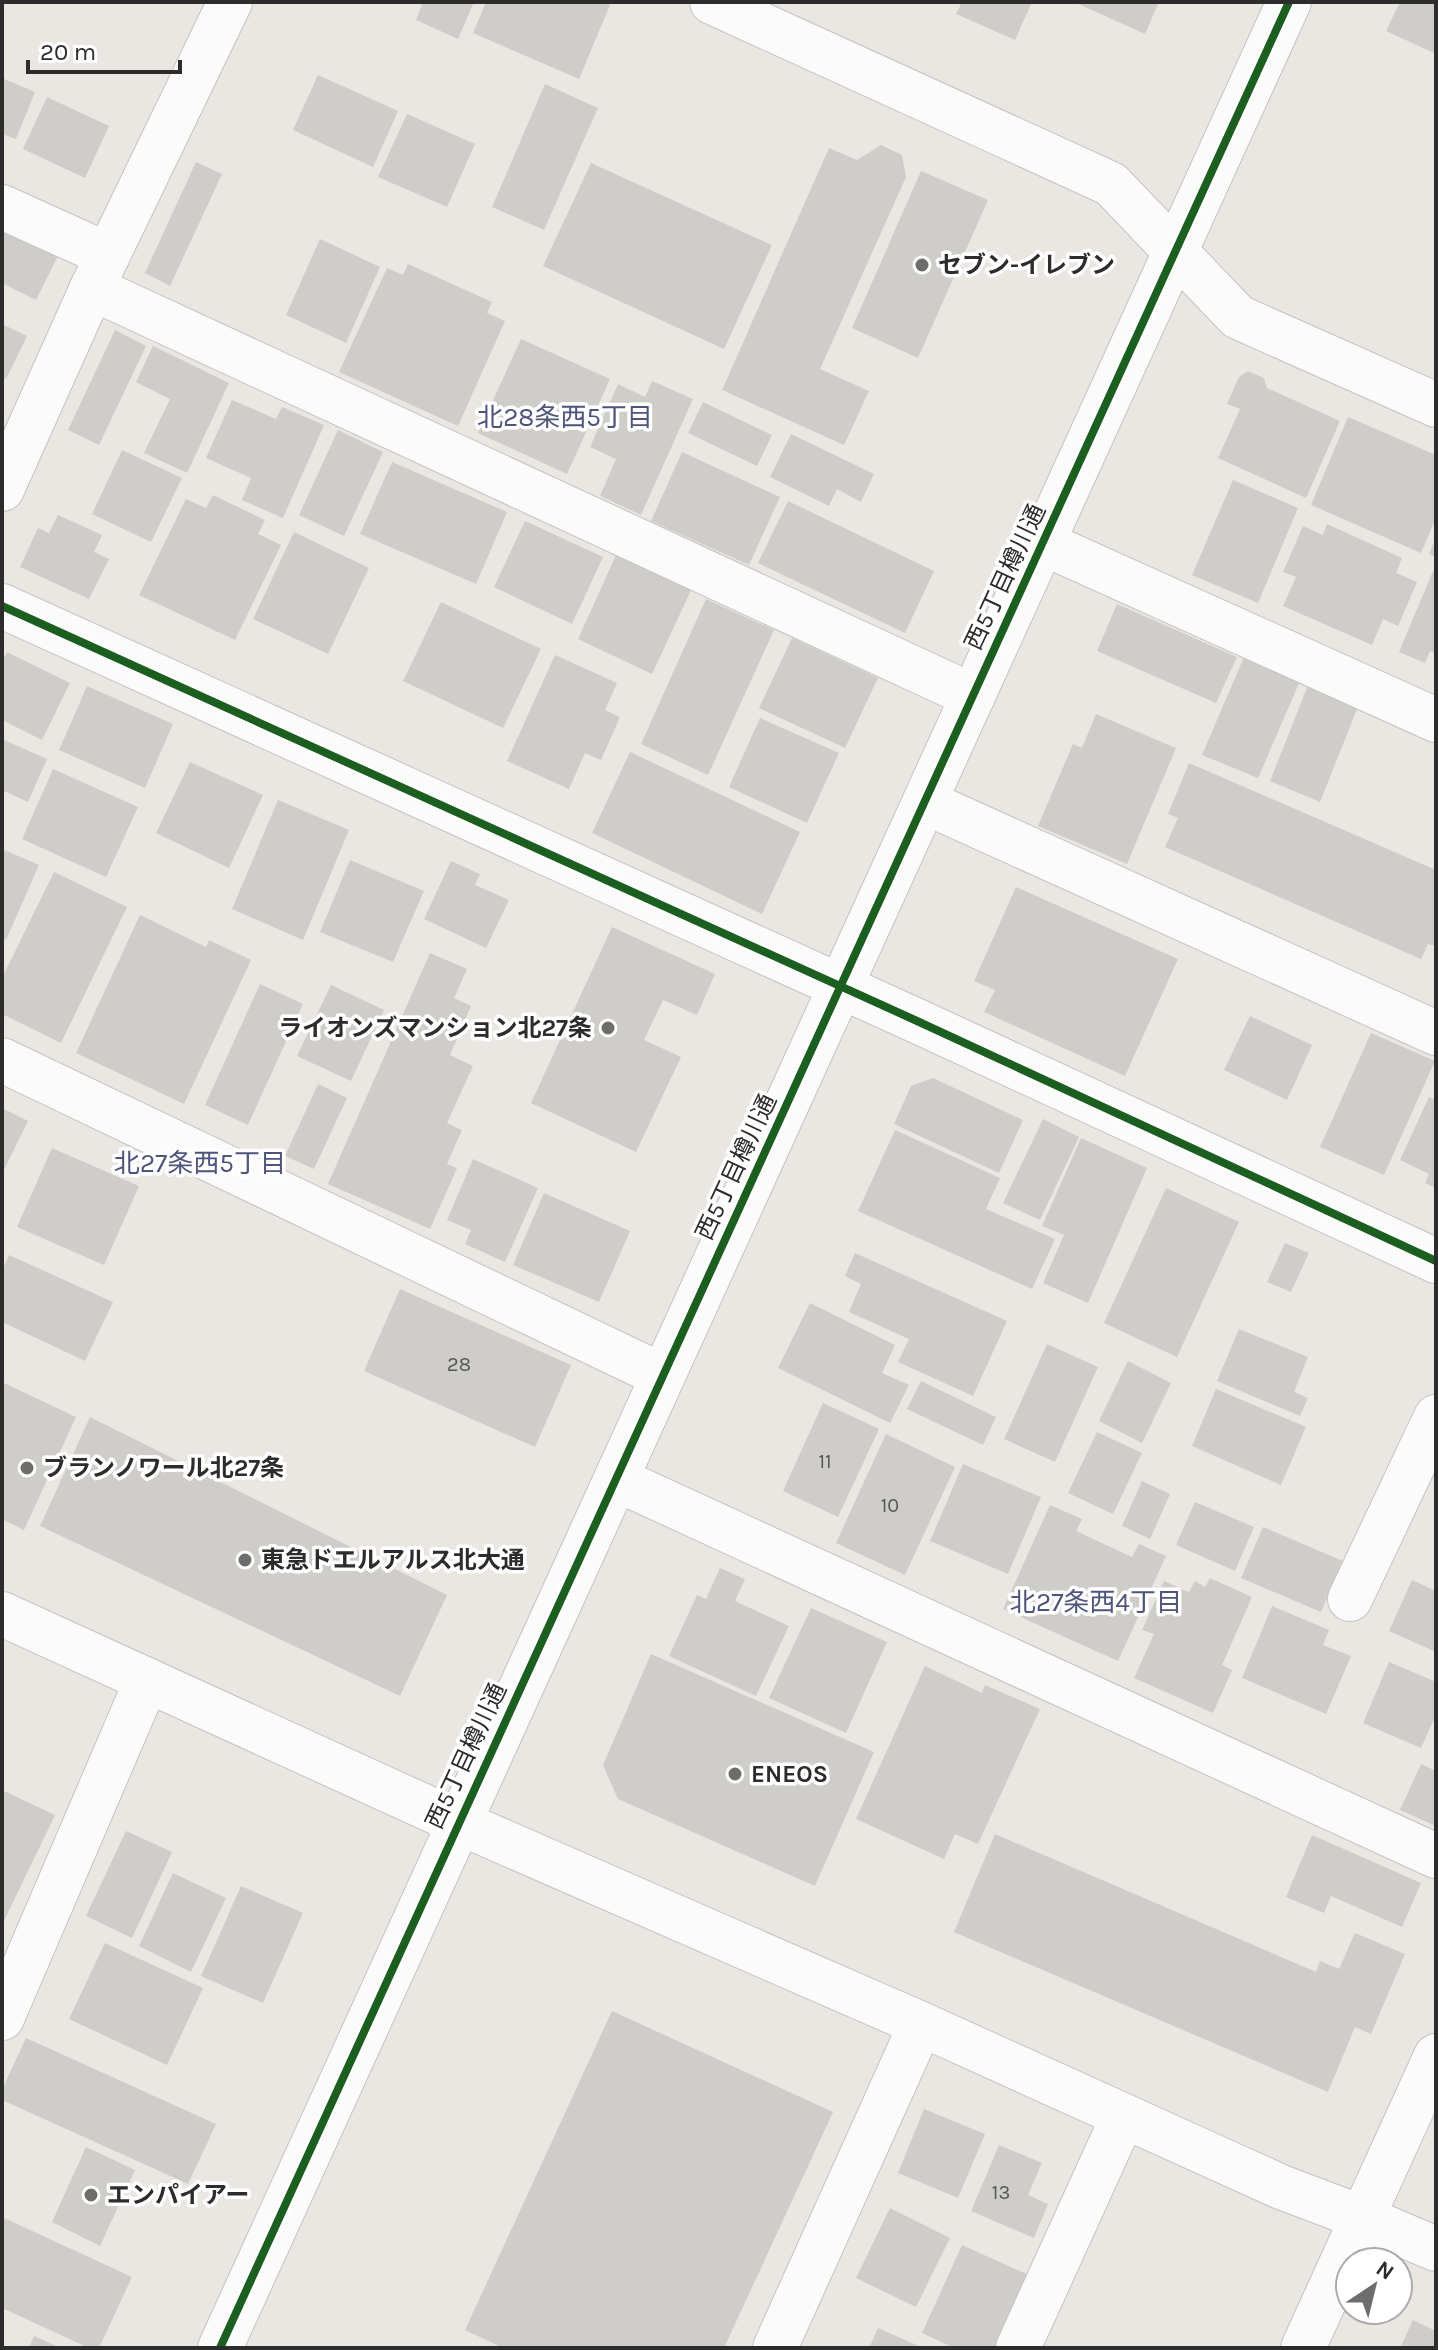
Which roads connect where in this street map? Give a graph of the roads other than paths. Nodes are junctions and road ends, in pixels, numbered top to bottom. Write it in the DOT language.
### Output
graph roads {
  1 [pos="230,2"];
  2 [pos="712,2"];
  3 [pos="1289,2"];
  4 [pos="2,207"];
  5 [pos="1176,250"];
  6 [pos="100,272"];
  7 [pos="1436,405"];
  8 [pos="2,489"];
  9 [pos="1043,543"];
  10 [pos="2,606"];
  11 [pos="973,696"];
  12 [pos="1436,720"];
  13 [pos="925,802"];
  14 [pos="841,987"];
  15 [pos="1436,1033"];
  16 [pos="2,1060"];
  17 [pos="1436,1261"];
  18 [pos="663,1376"];
  19 [pos="1436,1417"];
  20 [pos="616,1479"];
  21 [pos="1350,1599"];
  22 [pos="2,1614"];
  23 [pos="147,1680"];
  24 [pos="458,1822"];
  25 [pos="1436,1856"];
  26 [pos="3,2013"];
  27 [pos="921,2024"];
  28 [pos="1436,2056"];
  29 [pos="1123,2117"];
  30 [pos="1363,2218"];
  31 [pos="1436,2249"];
  32 [pos="220,2348"];
  33 [pos="775,2348"];
  34 [pos="1018,2348"];
  35 [pos="1303,2348"];
  1 -- 6 [label="street"];
  2 -- 5 [label="street"];
  3 -- 5 [label="street, 西5丁目樽川通"];
  4 -- 6 [label="street"];
  5 -- 7 [label="street"];
  5 -- 9 [label="street, 西5丁目樽川通"];
  6 -- 8 [label="street"];
  6 -- 11 [label="street"];
  9 -- 11 [label="street, 西5丁目樽川通"];
  9 -- 12 [label="street"];
  10 -- 14 [label="street"];
  11 -- 13 [label="street, 西5丁目樽川通"];
  13 -- 14 [label="street, 西5丁目樽川通"];
  13 -- 15 [label="street"];
  14 -- 17 [label="street"];
  14 -- 18 [label="street, 西5丁目樽川通"];
  16 -- 18 [label="street"];
  18 -- 20 [label="street, 西5丁目樽川通"];
  19 -- 21 [label="street"];
  20 -- 24 [label="street, 西5丁目樽川通"];
  20 -- 25 [label="street"];
  22 -- 23 [label="street"];
  23 -- 24 [label="street"];
  23 -- 26 [label="street"];
  24 -- 27 [label="street"];
  24 -- 32 [label="street, 西5丁目樽川通"];
  27 -- 29 [label="street"];
  27 -- 33 [label="street"];
  28 -- 30 [label="street"];
  29 -- 30 [label="street"];
  29 -- 34 [label="street"];
  30 -- 31 [label="street"];
  30 -- 35 [label="street"];
}
